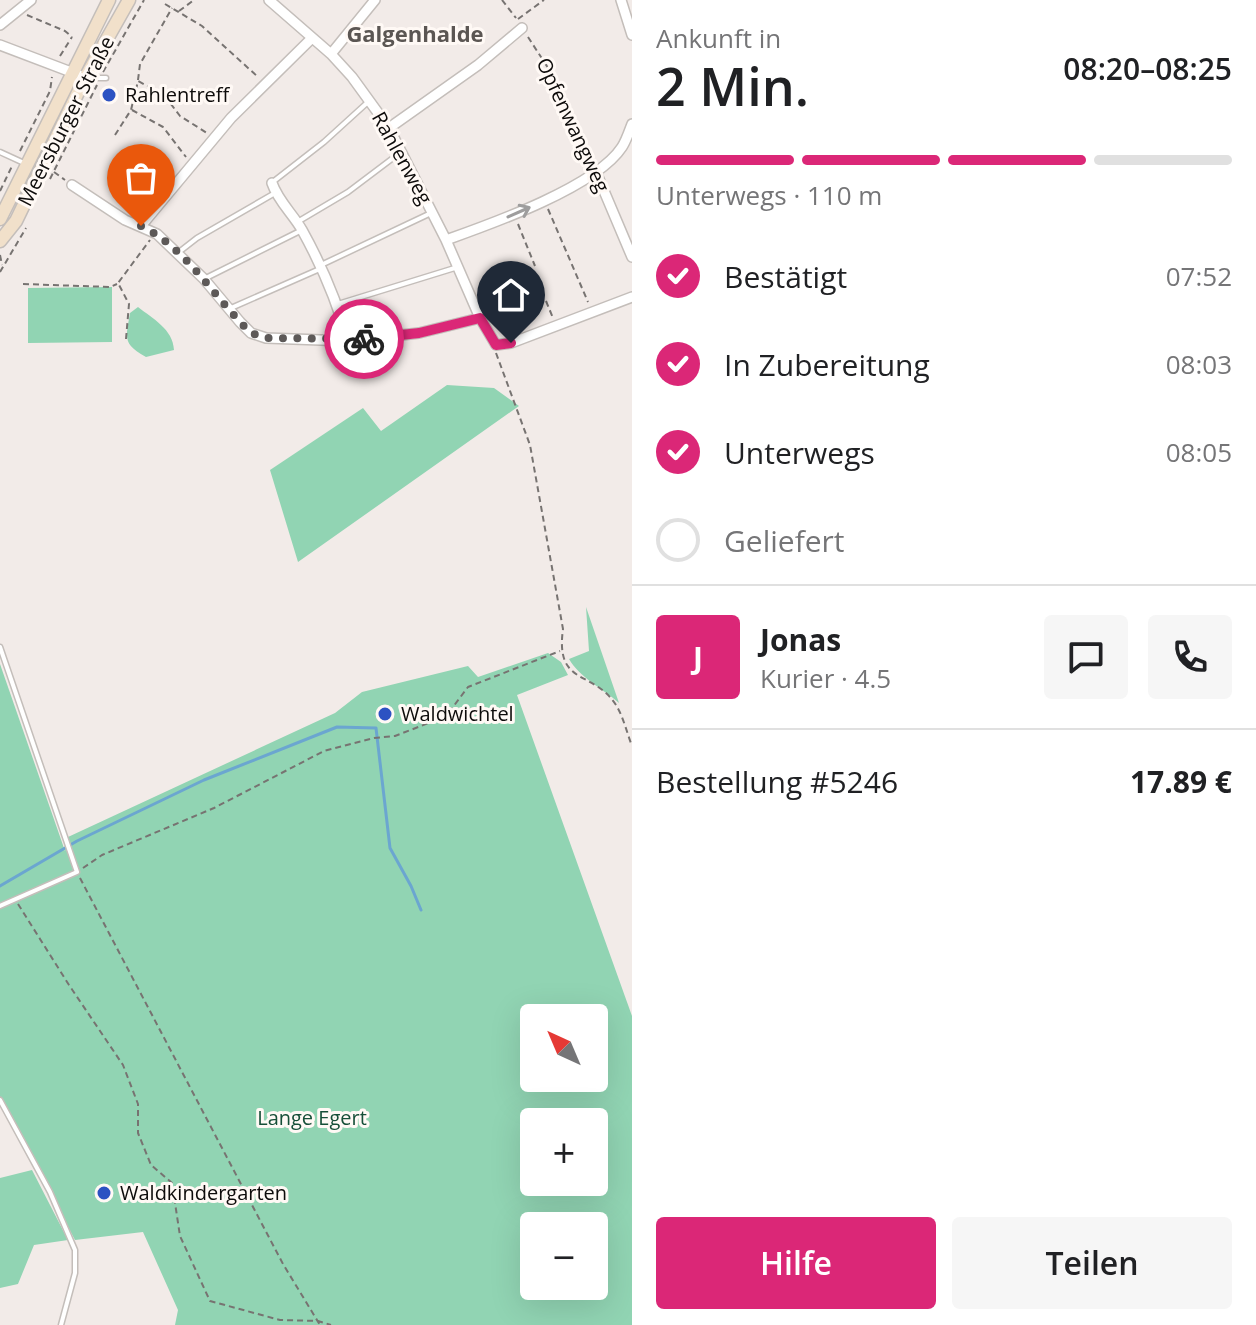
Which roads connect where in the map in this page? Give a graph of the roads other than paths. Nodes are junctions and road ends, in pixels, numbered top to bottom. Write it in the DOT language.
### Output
graph roads {
  1 [pos="30,0"];
  2 [pos="109,0"];
  3 [pos="129,0"];
  4 [pos="269,0"];
  5 [pos="375,0"];
  6 [pos="621,0"];
  7 [pos="520,24"];
  8 [pos="0,25"];
  9 [pos="632,35"];
  10 [pos="312,38"];
  11 [pos="0,45"];
  12 [pos="331,54"];
  13 [pos="71,72"];
  14 [pos="85,78"];
  15 [pos="103,78"];
  16 [pos="370,100"];
  17 [pos="632,124"];
  18 [pos="389,128"];
  19 [pos="0,152"];
  20 [pos="401,152"];
  21 [pos="21,161"];
  22 [pos="596,172"];
  23 [pos="272,183"];
  24 [pos="72,185"];
  25 [pos="276,193"];
  26 [pos="432,212"];
  27 [pos="0,219"];
  28 [pos="141,226"];
  29 [pos="299,226"];
  30 [pos="446,240"];
  31 [pos="0,241"];
  32 [pos="179,252"];
  33 [pos="632,257"];
  34 [pos="322,266"];
  35 [pos="458,267"];
  36 [pos="204,279"];
  37 [pos="632,297"];
  38 [pos="338,304"];
  39 [pos="229,309"];
  40 [pos="480,318"];
  41 [pos="348,341"];
  42 [pos="0,647"];
  43 [pos="0,906"];
  44 [pos="0,1100"];
  45 [pos="61,1325"];
  1 -- 8 [label="street"];
  2 -- 13 [label="street, Meersburger Straße"];
  3 -- 14 [label="street, Meersburger Straße"];
  4 -- 10 [label="street, Rahlenweg"];
  5 -- 12 [label="street"];
  6 -- 9 [label="street"];
  7 -- 18 [label="street"];
  10 -- 12 [label="street, Rahlenweg"];
  10 -- 28 [label="street"];
  11 -- 13 [label="street"];
  12 -- 16 [label="street, Rahlenweg"];
  13 -- 14 [label="street"];
  13 -- 21 [label="street, Meersburger Straße"];
  14 -- 15 [label="lane"];
  14 -- 31 [label="street, Meersburger Straße"];
  16 -- 18 [label="street, Rahlenweg"];
  16 -- 23 [label="lane"];
  17 -- 22 [label="street"];
  18 -- 20 [label="street, Rahlenweg"];
  19 -- 21 [label="lane"];
  20 -- 26 [label="street, Rahlenweg"];
  20 -- 29 [label="lane"];
  21 -- 27 [label="street, Meersburger Straße"];
  30 -- 22 [label="street, one-way"];
  22 -- 33 [label="street, Opfenwangweg"];
  23 -- 25 [label="street"];
  24 -- 28 [label="street"];
  25 -- 29 [label="street"];
  25 -- 32 [label="lane"];
  26 -- 30 [label="street, Rahlenweg"];
  26 -- 34 [label="lane"];
  28 -- 32 [label="street"];
  29 -- 34 [label="street"];
  29 -- 36 [label="lane"];
  30 -- 35 [label="street, Rahlenweg"];
  32 -- 36 [label="street"];
  34 -- 38 [label="street"];
  34 -- 39 [label="lane"];
  35 -- 38 [label="lane"];
  35 -- 40 [label="street, Rahlenweg"];
  36 -- 39 [label="street"];
  37 -- 40 [label="street, Rahlenweg"];
  38 -- 41 [label="street"];
  39 -- 41 [label="street"];
  40 -- 41 [label="street"];
  42 -- 43 [label="lane"];
  44 -- 45 [label="lane"];
}
